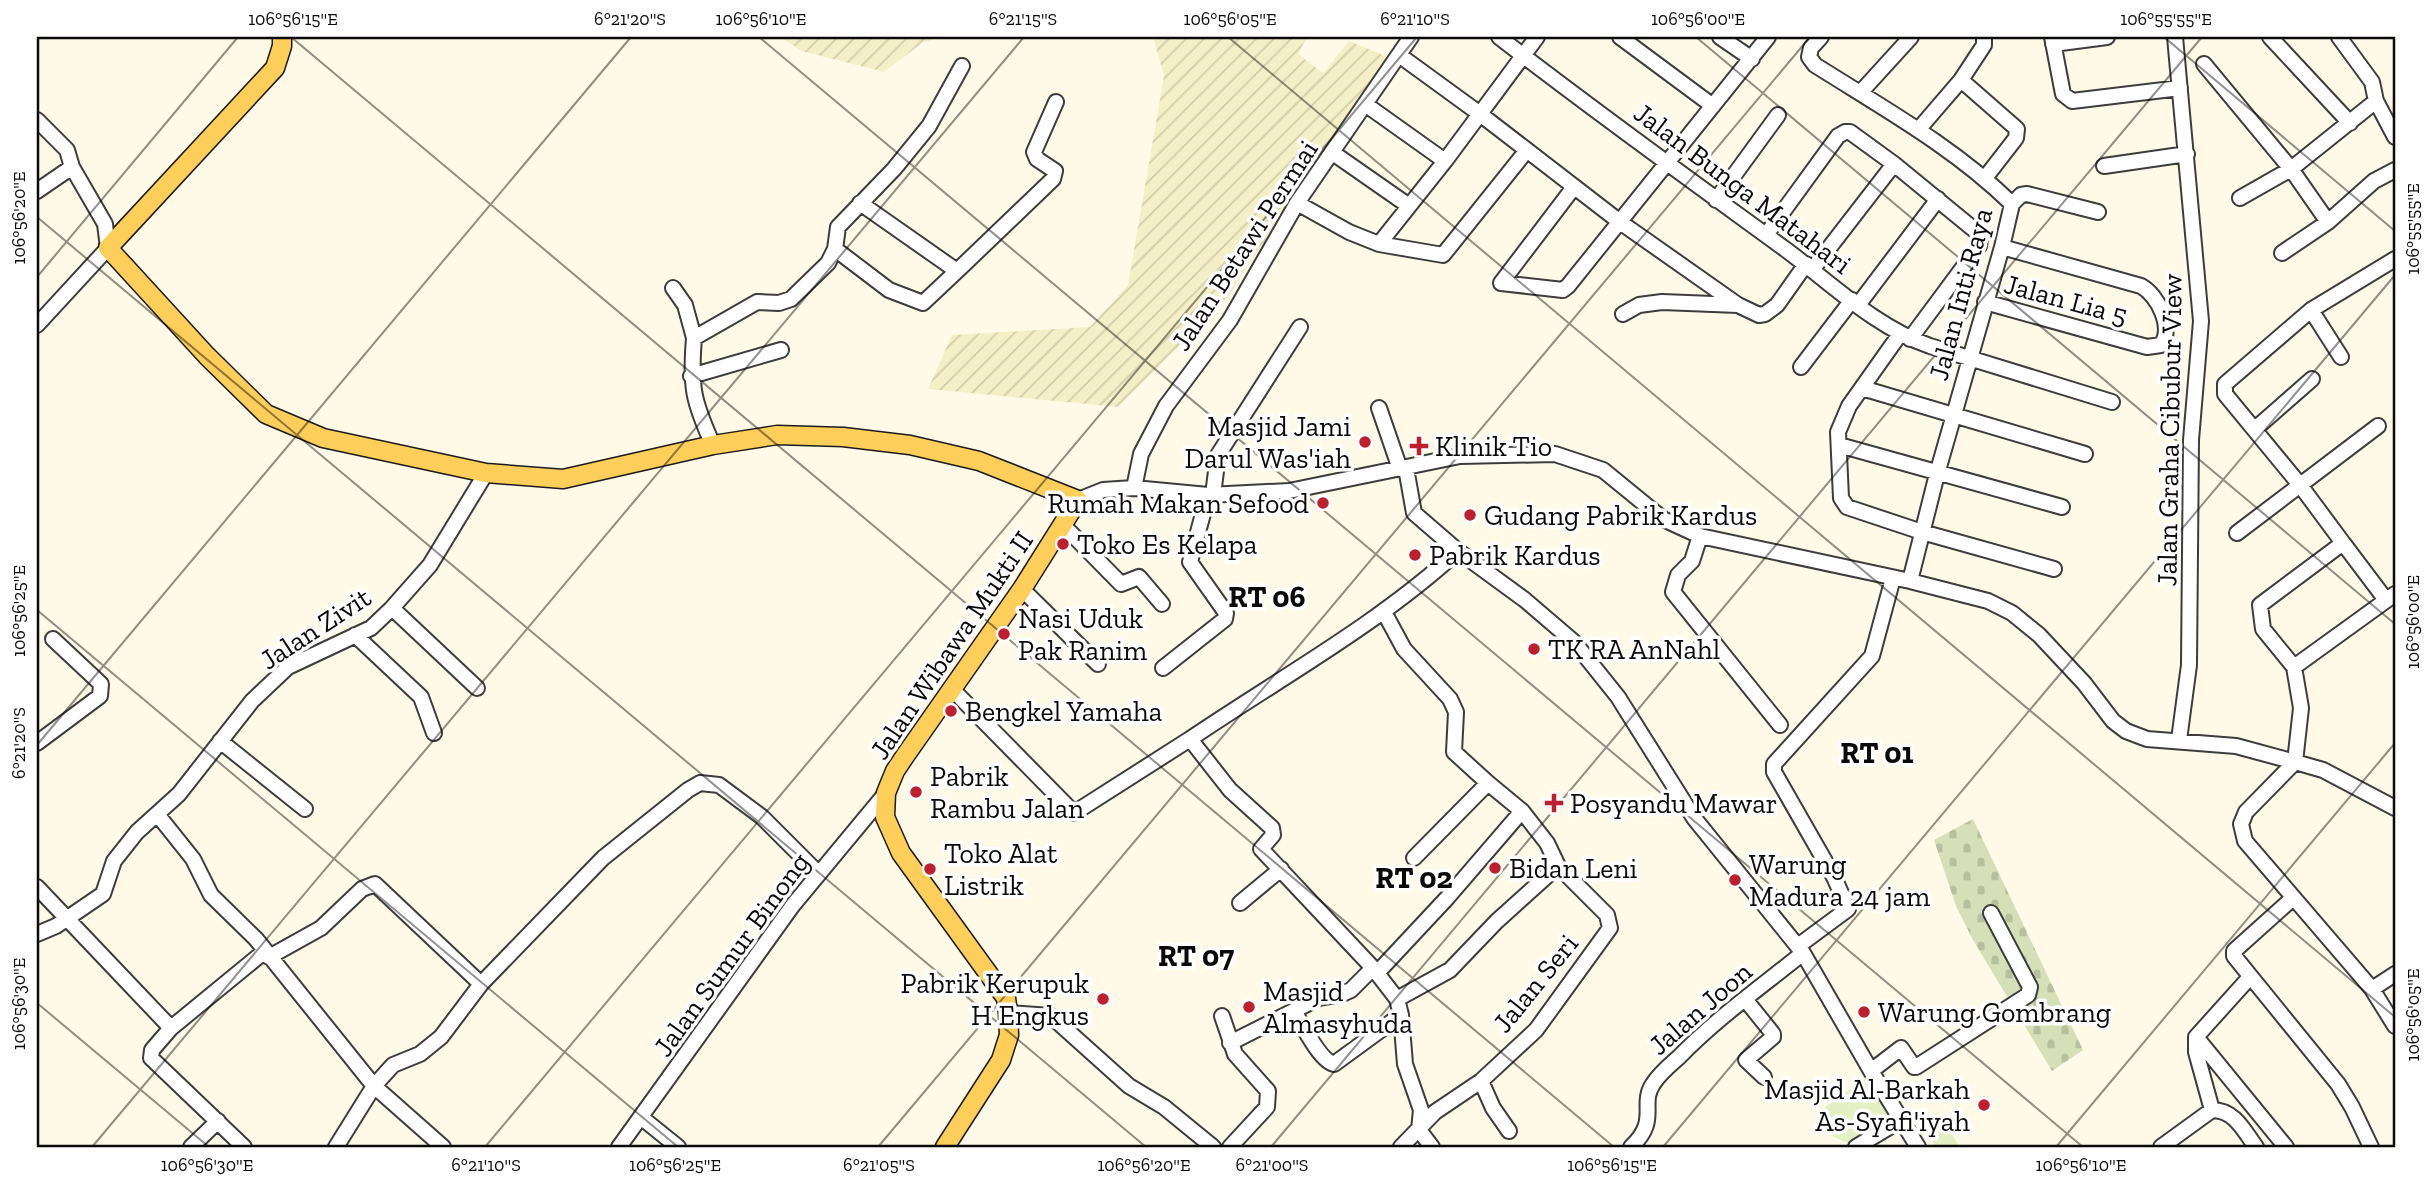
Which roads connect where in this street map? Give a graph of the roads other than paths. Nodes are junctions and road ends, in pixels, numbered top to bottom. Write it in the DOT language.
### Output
graph roads {
  1 [pos="282,37"];
  2 [pos="1411,37"];
  3 [pos="1499,37"];
  4 [pos="1538,37"];
  5 [pos="1620,37"];
  6 [pos="1720,37"];
  7 [pos="1768,37"];
  8 [pos="1821,37"];
  9 [pos="1911,37"];
  10 [pos="1984,37"];
  11 [pos="2107,37"];
  12 [pos="2175,37"];
  13 [pos="2270,37"];
  14 [pos="2339,37"];
  15 [pos="2052,40"];
  16 [pos="1399,55"];
  17 [pos="1523,56"];
  18 [pos="1752,59"];
  19 [pos="2204,64"];
  20 [pos="962,66"];
  21 [pos="1961,80"];
  22 [pos="2180,88"];
  23 [pos="1860,93"];
  24 [pos="2376,101"];
  25 [pos="1056,102"];
  26 [pos="1365,104"];
  27 [pos="1713,106"];
  28 [pos="1480,114"];
  29 [pos="1778,115"];
  30 [pos="2350,123"];
  31 [pos="39,127"];
  32 [pos="1918,130"];
  33 [pos="2395,137"];
  34 [pos="1527,150"];
  35 [pos="1333,153"];
  36 [pos="2187,154"];
  37 [pos="1445,161"];
  38 [pos="1668,162"];
  39 [pos="1894,164"];
  40 [pos="2104,166"];
  41 [pos="72,167"];
  42 [pos="2291,169"];
  43 [pos="2395,170"];
  44 [pos="1985,178"];
  45 [pos="1574,187"];
  46 [pos="37,191"];
  47 [pos="2240,198"];
  48 [pos="1938,199"];
  49 [pos="1716,200"];
  50 [pos="860,203"];
  51 [pos="1297,203"];
  52 [pos="2012,204"];
  53 [pos="1409,206"];
  54 [pos="2098,212"];
  55 [pos="1620,222"];
  56 [pos="2328,222"];
  57 [pos="1766,235"];
  58 [pos="1379,244"];
  59 [pos="2002,247"];
  60 [pos="108,248"];
  61 [pos="835,249"];
  62 [pos="2282,253"];
  63 [pos="2395,259"];
  64 [pos="1809,267"];
  65 [pos="957,271"];
  66 [pos="673,288"];
  67 [pos="1985,302"];
  68 [pos="1855,303"];
  69 [pos="1738,305"];
  70 [pos="2311,310"];
  71 [pos="1623,314"];
  72 [pos="37,324"];
  73 [pos="1300,327"];
  74 [pos="1905,337"];
  75 [pos="694,338"];
  76 [pos="781,350"];
  77 [pos="1969,358"];
  78 [pos="2341,358"];
  79 [pos="1801,367"];
  80 [pos="691,376"];
  81 [pos="2312,379"];
  82 [pos="1862,388"];
  83 [pos="2112,401"];
  84 [pos="1379,408"];
  85 [pos="1953,416"];
  86 [pos="2378,426"];
  87 [pos="2255,429"];
  88 [pos="713,445"];
  89 [pos="1839,445"];
  90 [pos="2085,454"];
  91 [pos="1403,468"];
  92 [pos="486,473"];
  93 [pos="1937,474"];
  94 [pos="2300,485"];
  95 [pos="1134,488"];
  96 [pos="1210,495"];
  97 [pos="1078,500"];
  98 [pos="2062,507"];
  99 [pos="1063,525"];
  100 [pos="1922,532"];
  101 [pos="2237,533"];
  102 [pos="1700,536"];
  103 [pos="2343,543"];
  104 [pos="1458,551"];
  105 [pos="2054,569"];
  106 [pos="1894,578"];
  107 [pos="1910,581"];
  108 [pos="1022,589"];
  109 [pos="2391,597"];
  110 [pos="1162,604"];
  111 [pos="392,608"];
  112 [pos="1384,612"];
  113 [pos="355,635"];
  114 [pos="53,639"];
  115 [pos="1098,664"];
  116 [pos="2294,667"];
  117 [pos="1163,668"];
  118 [pos="477,688"];
  119 [pos="953,690"];
  120 [pos="1780,725"];
  121 [pos="435,733"];
  122 [pos="1190,738"];
  123 [pos="2179,740"];
  124 [pos="220,741"];
  125 [pos="37,743"];
  126 [pos="2295,762"];
  127 [pos="1488,783"];
  128 [pos="886,793"];
  129 [pos="2395,808"];
  130 [pos="305,809"];
  131 [pos="1522,811"];
  132 [pos="157,814"];
  133 [pos="1414,858"];
  134 [pos="1558,866"];
  135 [pos="1281,869"];
  136 [pos="820,874"];
  137 [pos="37,887"];
  138 [pos="2294,898"];
  139 [pos="1240,903"];
  140 [pos="1991,913"];
  141 [pos="67,918"];
  142 [pos="37,934"];
  143 [pos="1801,949"];
  144 [pos="267,954"];
  145 [pos="1375,970"];
  146 [pos="2395,974"];
  147 [pos="2250,977"];
  148 [pos="481,984"];
  149 [pos="2372,989"];
  150 [pos="1397,999"];
  151 [pos="1745,999"];
  152 [pos="1294,1011"];
  153 [pos="1008,1013"];
  154 [pos="1401,1015"];
  155 [pos="1222,1016"];
  156 [pos="2395,1026"];
  157 [pos="171,1028"];
  158 [pos="2196,1037"];
  159 [pos="1230,1043"];
  160 [pos="1871,1071"];
  161 [pos="1764,1077"];
  162 [pos="1481,1081"];
  163 [pos="374,1086"];
  164 [pos="2212,1110"];
  165 [pos="642,1118"];
  166 [pos="1901,1120"];
  167 [pos="218,1121"];
  168 [pos="1419,1130"];
  169 [pos="1509,1131"];
  170 [pos="191,1147"];
  171 [pos="244,1147"];
  172 [pos="337,1147"];
  173 [pos="443,1147"];
  174 [pos="619,1147"];
  175 [pos="678,1147"];
  176 [pos="945,1147"];
  177 [pos="1213,1147"];
  178 [pos="1230,1147"];
  179 [pos="1401,1147"];
  180 [pos="1432,1147"];
  181 [pos="1631,1147"];
  182 [pos="1856,1147"];
  183 [pos="1918,1147"];
  184 [pos="2161,1147"];
  185 [pos="2256,1147"];
  186 [pos="2286,1147"];
  187 [pos="2371,1147"];
  1 -- 60 [label="main road"];
  2 -- 16 [label="street, Jalan Betawi Permai"];
  3 -- 17 [label="street, Jalan Bunga Matahari"];
  4 -- 17 [label="street"];
  5 -- 27 [label="street"];
  6 -- 18 [label="street"];
  7 -- 18 [label="street"];
  8 -- 23 [label="street, Jalan Inti Raya"];
  9 -- 23 [label="street"];
  10 -- 21 [label="street"];
  11 -- 15 [label="street"];
  12 -- 22 [label="street, Jalan Graha Cibubur View"];
  13 -- 30 [label="street"];
  14 -- 24 [label="street"];
  15 -- 22 [label="street"];
  16 -- 26 [label="street, Jalan Betawi Permai"];
  16 -- 28 [label="street"];
  17 -- 28 [label="street"];
  17 -- 38 [label="street, Jalan Bunga Matahari"];
  18 -- 27 [label="street"];
  19 -- 42 [label="street"];
  20 -- 50 [label="street"];
  21 -- 32 [label="street"];
  21 -- 44 [label="street"];
  22 -- 36 [label="street, Jalan Graha Cibubur View"];
  23 -- 32 [label="street, Jalan Inti Raya"];
  24 -- 30 [label="street"];
  24 -- 33 [label="street"];
  25 -- 65 [label="street"];
  26 -- 35 [label="street, Jalan Betawi Permai"];
  26 -- 37 [label="street"];
  27 -- 38 [label="street"];
  28 -- 34 [label="street"];
  28 -- 37 [label="street"];
  29 -- 49 [label="street"];
  30 -- 42 [label="street"];
  31 -- 41 [label="street"];
  32 -- 44 [label="street, Jalan Inti Raya"];
  34 -- 45 [label="street"];
  34 -- 58 [label="street"];
  35 -- 51 [label="street, Jalan Betawi Permai"];
  35 -- 53 [label="street"];
  36 -- 40 [label="street"];
  36 -- 123 [label="street, Jalan Graha Cibubur View"];
  37 -- 53 [label="street"];
  38 -- 49 [label="street, Jalan Bunga Matahari"];
  38 -- 55 [label="street"];
  39 -- 48 [label="street"];
  39 -- 57 [label="street"];
  39 -- 64 [label="street"];
  41 -- 46 [label="street"];
  41 -- 60 [label="street"];
  42 -- 47 [label="street"];
  42 -- 56 [label="street"];
  43 -- 56 [label="street"];
  44 -- 52 [label="street, Jalan Inti Raya"];
  45 -- 55 [label="street"];
  45 -- 55 [label="street"];
  48 -- 68 [label="street"];
  48 -- 74 [label="street"];
  49 -- 57 [label="street, Jalan Bunga Matahari"];
  50 -- 61 [label="street"];
  50 -- 65 [label="street"];
  51 -- 58 [label="street"];
  51 -- 95 [label="street, Jalan Betawi Permai"];
  52 -- 54 [label="street"];
  52 -- 59 [label="street, Jalan Inti Raya"];
  53 -- 58 [label="street"];
  55 -- 69 [label="street"];
  56 -- 62 [label="street"];
  57 -- 64 [label="street, Jalan Bunga Matahari"];
  59 -- 67 [label="street, Jalan Inti Raya"];
  59 -- 67 [label="street, Jalan Lia 5"];
  60 -- 72 [label="street"];
  60 -- 92 [label="main road"];
  61 -- 65 [label="street"];
  61 -- 75 [label="street"];
  63 -- 70 [label="street"];
  64 -- 68 [label="street, Jalan Bunga Matahari"];
  64 -- 69 [label="street"];
  66 -- 75 [label="street"];
  67 -- 77 [label="street, Jalan Inti Raya"];
  68 -- 74 [label="street, Jalan Bunga Matahari"];
  68 -- 79 [label="street"];
  69 -- 71 [label="street"];
  70 -- 78 [label="street"];
  70 -- 87 [label="street"];
  73 -- 96 [label="street"];
  74 -- 77 [label="street, Jalan Bunga Matahari"];
  74 -- 82 [label="street"];
  75 -- 80 [label="street"];
  76 -- 80 [label="street"];
  77 -- 83 [label="street, Jalan Bunga Matahari"];
  77 -- 85 [label="street, Jalan Inti Raya"];
  80 -- 88 [label="street"];
  81 -- 87 [label="street"];
  82 -- 85 [label="street"];
  82 -- 89 [label="street"];
  84 -- 91 [label="street"];
  85 -- 90 [label="street"];
  85 -- 93 [label="street, Jalan Inti Raya"];
  86 -- 94 [label="street"];
  87 -- 94 [label="street"];
  88 -- 92 [label="main road"];
  88 -- 97 [label="main road"];
  89 -- 93 [label="street"];
  89 -- 100 [label="street"];
  91 -- 96 [label="street"];
  91 -- 102 [label="street"];
  91 -- 104 [label="street"];
  92 -- 111 [label="street, Jalan Zivit"];
  93 -- 98 [label="street"];
  93 -- 100 [label="street, Jalan Inti Raya"];
  94 -- 101 [label="street"];
  94 -- 103 [label="street"];
  95 -- 96 [label="street"];
  95 -- 97 [label="street"];
  96 -- 117 [label="street"];
  97 -- 99 [label="main road, Jalan Wibawa Mukti II"];
  99 -- 108 [label="main road, Jalan Wibawa Mukti II"];
  99 -- 110 [label="street"];
  100 -- 105 [label="street"];
  100 -- 107 [label="street, Jalan Inti Raya"];
  102 -- 106 [label="street"];
  102 -- 120 [label="street"];
  103 -- 109 [label="street"];
  103 -- 116 [label="street"];
  104 -- 112 [label="street"];
  104 -- 143 [label="street"];
  106 -- 107 [label="street"];
  106 -- 143 [label="street, Jalan Joon"];
  107 -- 123 [label="street"];
  108 -- 115 [label="street"];
  108 -- 119 [label="main road, Jalan Wibawa Mukti II"];
  109 -- 116 [label="street"];
  111 -- 113 [label="street, Jalan Zivit"];
  111 -- 118 [label="street"];
  112 -- 122 [label="street"];
  112 -- 127 [label="street, Jalan Seri"];
  113 -- 121 [label="street"];
  113 -- 124 [label="street, Jalan Zivit"];
  114 -- 125 [label="street"];
  116 -- 126 [label="street"];
  119 -- 122 [label="street"];
  119 -- 128 [label="main road, Jalan Wibawa Mukti II"];
  122 -- 135 [label="street"];
  123 -- 126 [label="street"];
  124 -- 130 [label="street"];
  124 -- 132 [label="street, Jalan Zivit"];
  126 -- 129 [label="street"];
  126 -- 138 [label="street"];
  127 -- 131 [label="street, Jalan Seri"];
  127 -- 133 [label="street"];
  128 -- 136 [label="street, Jalan Sumur Binong"];
  128 -- 153 [label="main road, Jalan Wibawa Mukti II"];
  131 -- 134 [label="street, Jalan Seri"];
  131 -- 145 [label="street"];
  132 -- 141 [label="street, Jalan Zivit"];
  132 -- 144 [label="street"];
  134 -- 150 [label="street"];
  134 -- 162 [label="street, Jalan Seri"];
  135 -- 139 [label="street"];
  135 -- 145 [label="street"];
  136 -- 148 [label="street"];
  136 -- 165 [label="street, Jalan Sumur Binong"];
  137 -- 141 [label="street"];
  138 -- 147 [label="street"];
  138 -- 149 [label="street"];
  140 -- 160 [label="street"];
  141 -- 142 [label="street, Jalan Zivit"];
  141 -- 157 [label="street"];
  143 -- 151 [label="street, Jalan Joon"];
  143 -- 160 [label="street"];
  144 -- 148 [label="street"];
  144 -- 157 [label="street"];
  144 -- 163 [label="street"];
  145 -- 150 [label="street"];
  145 -- 152 [label="street"];
  146 -- 149 [label="street"];
  147 -- 158 [label="street"];
  147 -- 187 [label="street"];
  148 -- 163 [label="street"];
  149 -- 156 [label="street"];
  150 -- 154 [label="street"];
  151 -- 161 [label="street"];
  151 -- 181 [label="street, Jalan Joon"];
  152 -- 154 [label="street"];
  152 -- 159 [label="street"];
  153 -- 176 [label="main road, Jalan Wibawa Mukti II"];
  153 -- 177 [label="street"];
  154 -- 168 [label="street"];
  155 -- 159 [label="street"];
  157 -- 167 [label="street"];
  158 -- 164 [label="street"];
  158 -- 186 [label="street"];
  159 -- 178 [label="street"];
  160 -- 166 [label="street"];
  162 -- 168 [label="street, Jalan Seri"];
  162 -- 169 [label="street"];
  163 -- 172 [label="street"];
  163 -- 173 [label="street"];
  164 -- 184 [label="street"];
  164 -- 185 [label="street"];
  165 -- 174 [label="street, Jalan Sumur Binong"];
  165 -- 175 [label="street"];
  166 -- 182 [label="street"];
  166 -- 183 [label="street"];
  167 -- 170 [label="street"];
  167 -- 171 [label="street"];
  168 -- 179 [label="street, Jalan Seri"];
  168 -- 180 [label="street"];
}
